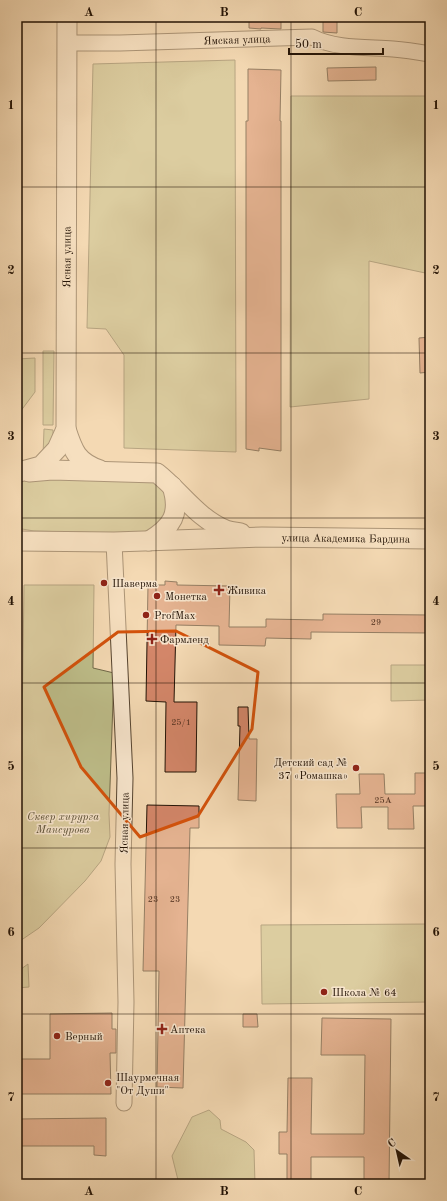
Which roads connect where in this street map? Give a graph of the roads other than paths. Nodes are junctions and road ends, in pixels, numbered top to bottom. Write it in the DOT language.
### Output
graph roads {
  1 [pos="67,17"];
  2 [pos="67,43"];
  3 [pos="430,54"];
  4 [pos="66,429"];
  5 [pos="108,472"];
  6 [pos="18,473"];
  7 [pos="172,486"];
  8 [pos="262,537"];
  9 [pos="22,539"];
  10 [pos="430,539"];
  11 [pos="149,541"];
  12 [pos="114,542"];
  13 [pos="124,1103"];
  1 -- 2 [label="street, Ясная улица"];
  2 -- 3 [label="street, Ямская улица"];
  2 -- 4 [label="street, Ясная улица"];
  4 -- 5 [label="street"];
  4 -- 6 [label="street, Ясная улица"];
  5 -- 6 [label="street, улица Академика Бардина"];
  5 -- 7 [label="street, улица Академика Бардина"];
  7 -- 8 [label="street, улица Академика Бардина"];
  7 -- 11 [label="street"];
  8 -- 10 [label="street, улица Академика Бардина"];
  8 -- 11 [label="street, улица Академика Бардина"];
  9 -- 12 [label="street, улица Академика Бардина"];
  11 -- 12 [label="street, улица Академика Бардина"];
  12 -- 13 [label="street, Ясная улица"];
}
